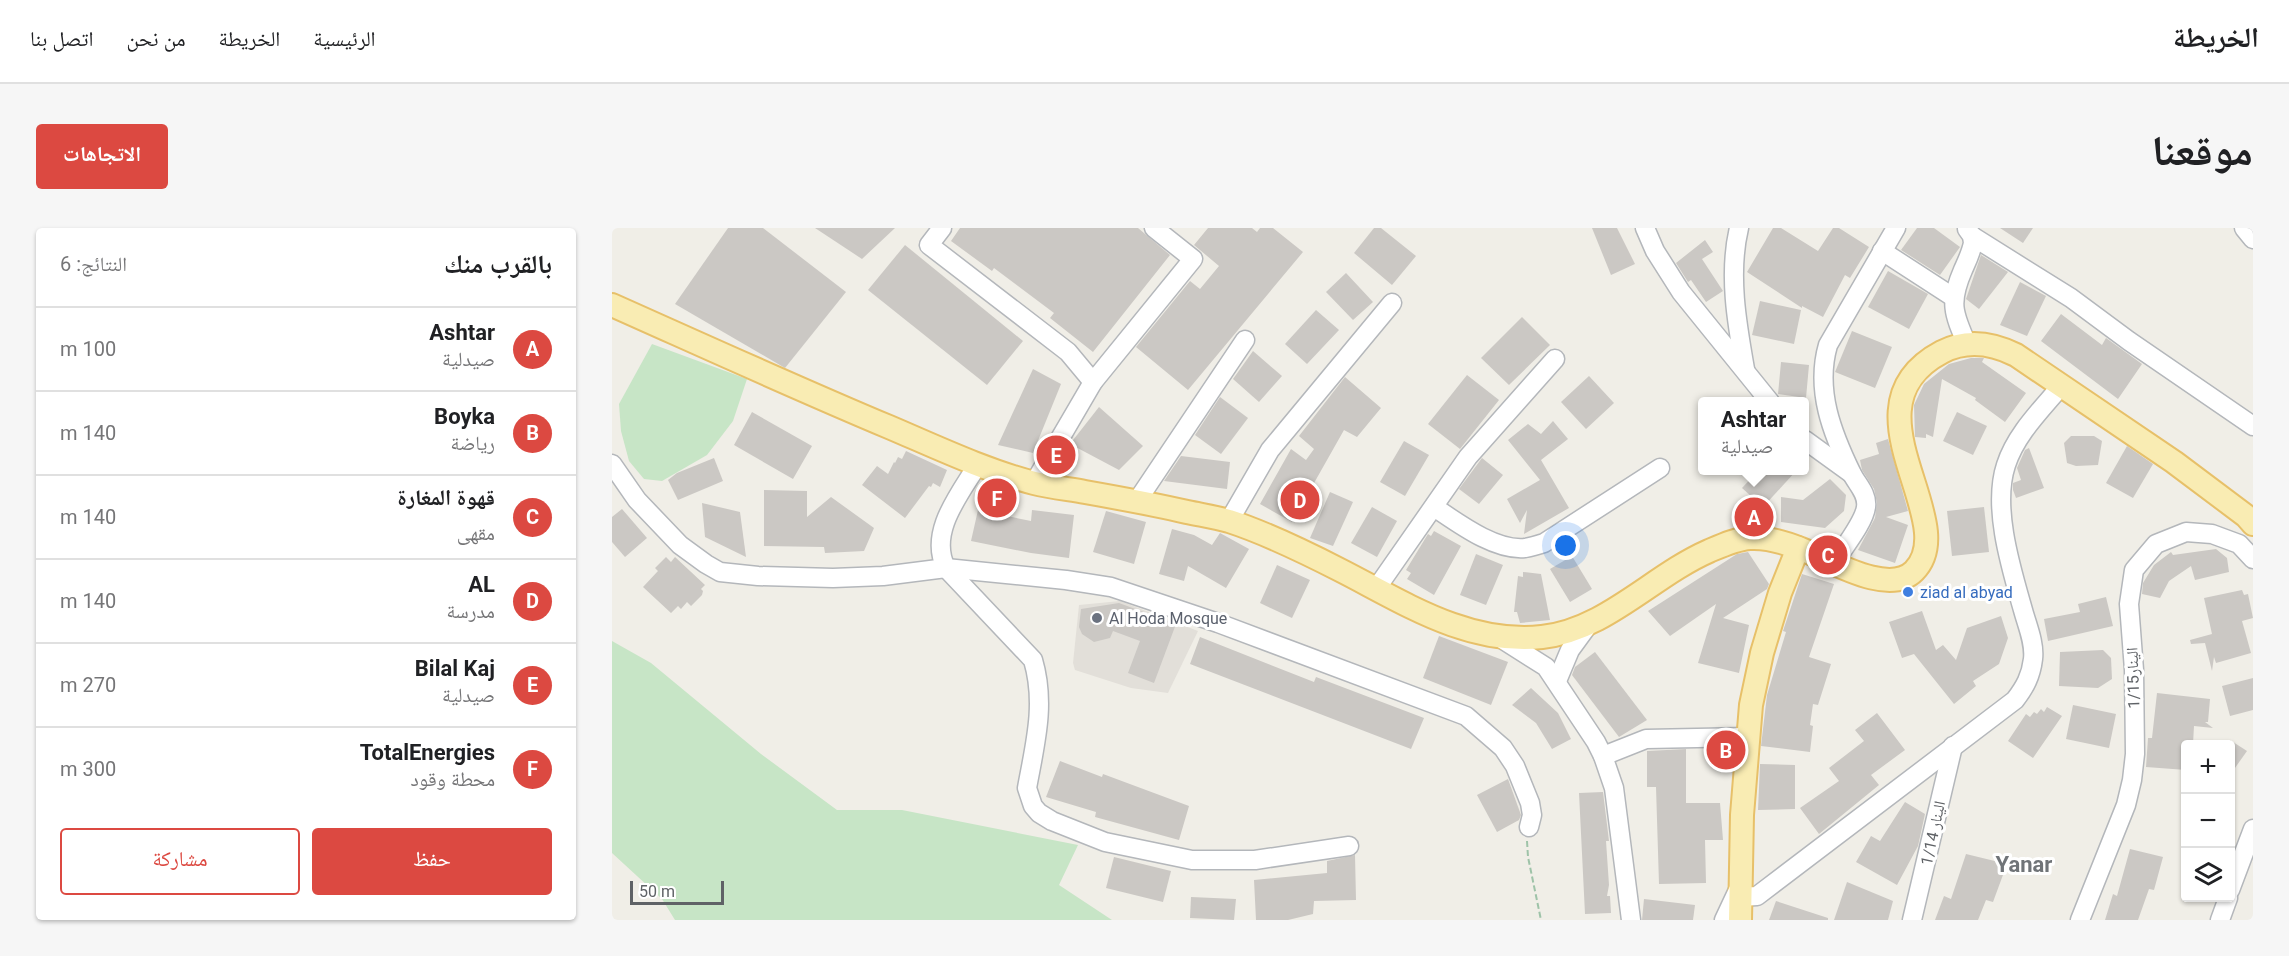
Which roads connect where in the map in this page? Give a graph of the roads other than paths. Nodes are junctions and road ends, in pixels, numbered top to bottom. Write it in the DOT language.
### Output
graph roads {
  1 [pos="942,228"];
  2 [pos="1154,228"];
  3 [pos="1646,228"];
  4 [pos="1739,228"];
  5 [pos="1896,228"];
  6 [pos="2244,228"];
  7 [pos="1969,232"];
  8 [pos="2253,239"];
  9 [pos="1882,251"];
  10 [pos="1953,297"];
  11 [pos="1392,303"];
  12 [pos="612,304"];
  13 [pos="1245,340"];
  14 [pos="1967,344"];
  15 [pos="1555,359"];
  16 [pos="1746,372"];
  17 [pos="1093,382"];
  18 [pos="2061,386"];
  19 [pos="1766,397"];
  20 [pos="2253,426"];
  21 [pos="1809,443"];
  22 [pos="612,464"];
  23 [pos="978,464"];
  24 [pos="1660,468"];
  25 [pos="1852,475"];
  26 [pos="1034,483"];
  27 [pos="1137,501"];
  28 [pos="1434,507"];
  29 [pos="1229,521"];
  30 [pos="2253,524"];
  31 [pos="1798,548"];
  32 [pos="2253,559"];
  33 [pos="1834,563"];
  34 [pos="946,568"];
  35 [pos="1376,589"];
  36 [pos="1589,624"];
  37 [pos="1496,636"];
  38 [pos="1557,681"];
  39 [pos="1748,737"];
  40 [pos="1953,746"];
  41 [pos="1603,756"];
  42 [pos="1529,827"];
  43 [pos="2253,829"];
  44 [pos="1349,846"];
  45 [pos="2235,877"];
  46 [pos="1740,892"];
  47 [pos="2226,902"];
  48 [pos="1631,920"];
  49 [pos="1724,920"];
  50 [pos="1740,920"];
  51 [pos="1912,920"];
  52 [pos="2080,920"];
  53 [pos="2220,920"];
  1 -- 17 [label="street"];
  2 -- 17 [label="street"];
  3 -- 16 [label="street"];
  4 -- 16 [label="street"];
  5 -- 9 [label="street"];
  6 -- 8 [label="street"];
  7 -- 10 [label="street"];
  7 -- 20 [label="street"];
  9 -- 10 [label="street"];
  9 -- 25 [label="street"];
  10 -- 14 [label="street"];
  11 -- 29 [label="street"];
  12 -- 23 [label="main road"];
  13 -- 27 [label="street"];
  14 -- 18 [label="main road"];
  14 -- 33 [label="main road"];
  15 -- 28 [label="street"];
  16 -- 19 [label="street"];
  17 -- 26 [label="street"];
  18 -- 30 [label="main road"];
  18 -- 40 [label="street"];
  21 -- 25 [label="street"];
  22 -- 34 [label="street"];
  23 -- 26 [label="main road"];
  23 -- 34 [label="street"];
  24 -- 28 [label="street"];
  25 -- 33 [label="street"];
  26 -- 27 [label="main road"];
  27 -- 29 [label="main road"];
  28 -- 35 [label="street"];
  29 -- 35 [label="main road"];
  31 -- 33 [label="main road"];
  31 -- 36 [label="main road"];
  31 -- 39 [label="main road"];
  32 -- 52 [label="street, الينار1/15"];
  34 -- 42 [label="street"];
  34 -- 44 [label="street"];
  35 -- 37 [label="main road"];
  36 -- 37 [label="main road"];
  36 -- 38 [label="street"];
  37 -- 38 [label="street"];
  38 -- 41 [label="street"];
  39 -- 41 [label="street"];
  39 -- 46 [label="main road"];
  40 -- 46 [label="street"];
  40 -- 51 [label="street, الينار 1/14"];
  41 -- 48 [label="street"];
  43 -- 45 [label="street"];
  46 -- 49 [label="street"];
  46 -- 50 [label="main road"];
  47 -- 53 [label="street"];
}
